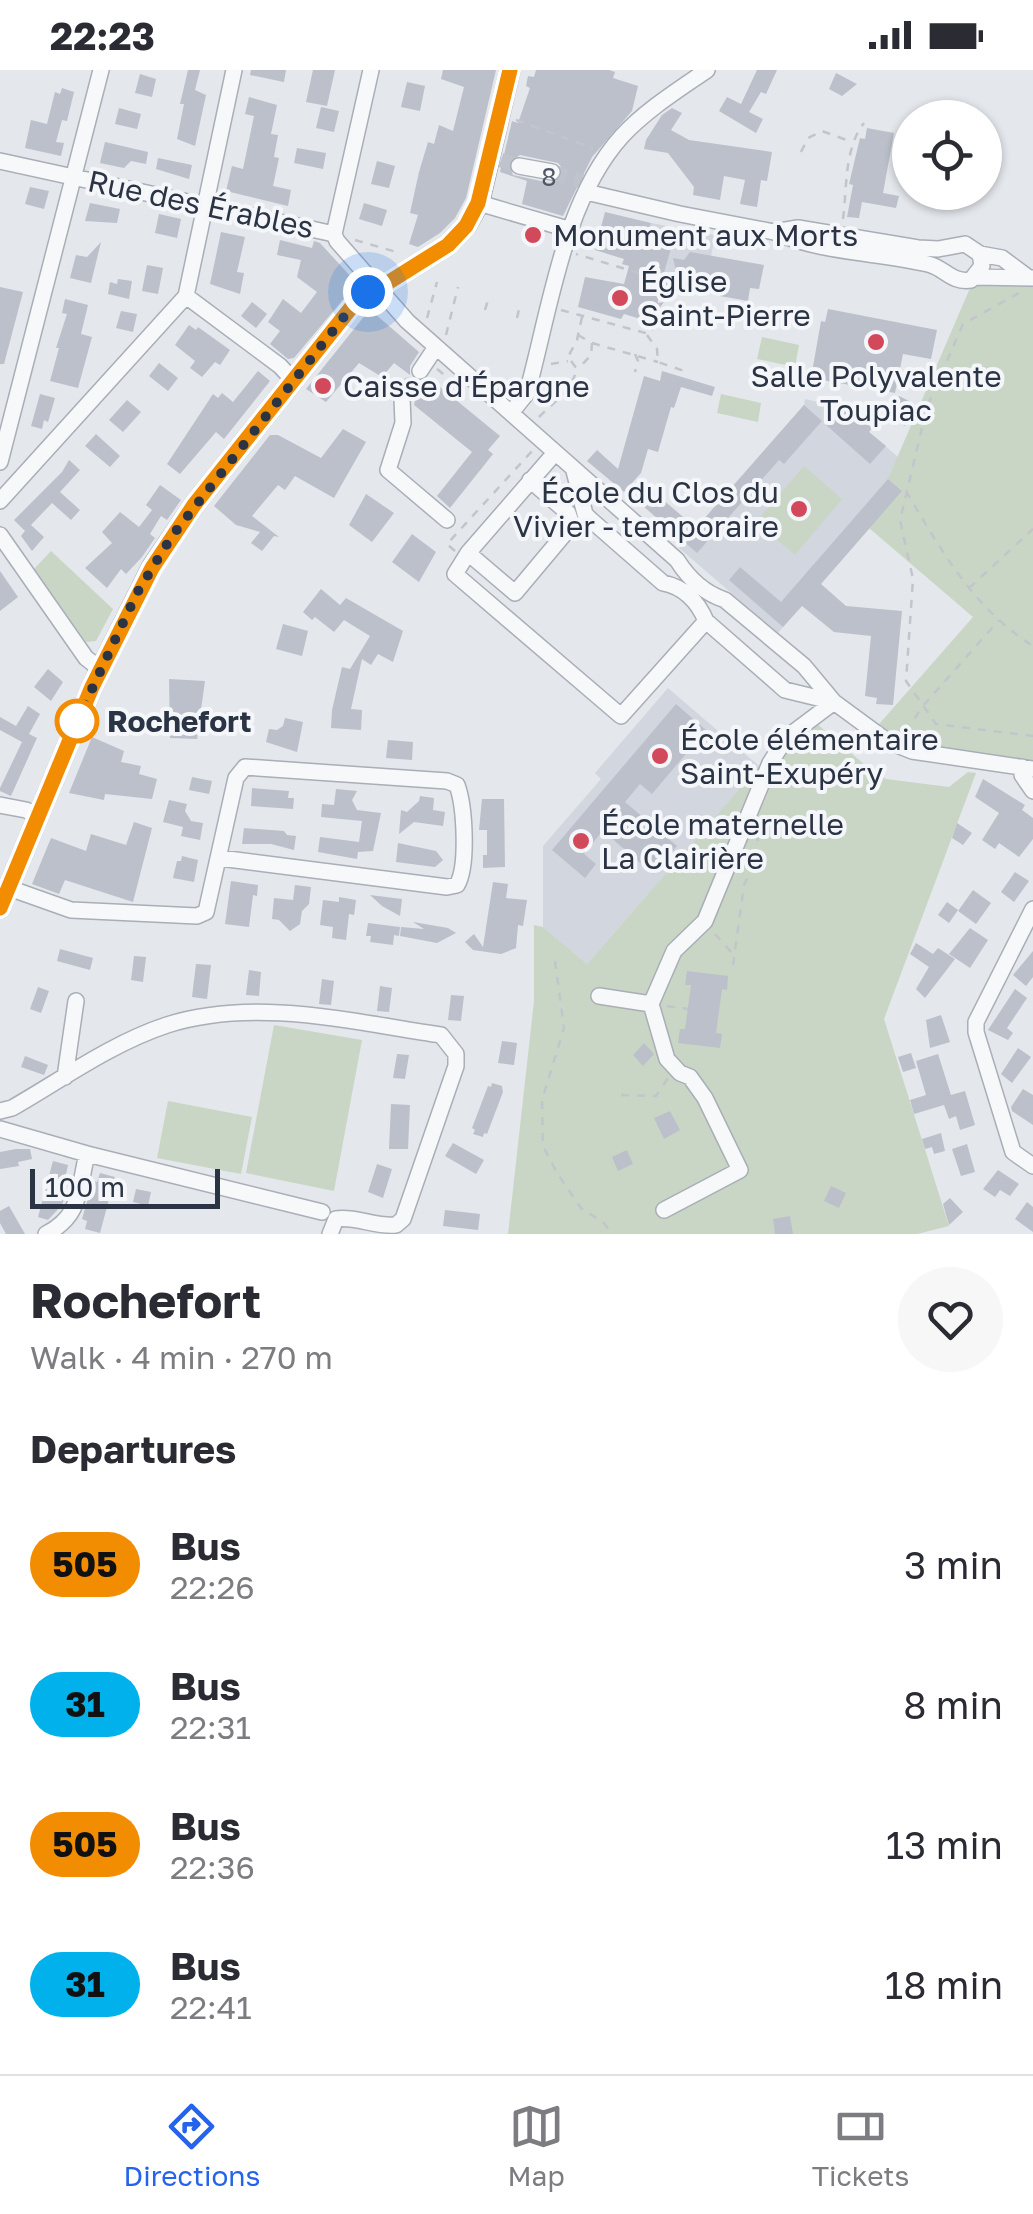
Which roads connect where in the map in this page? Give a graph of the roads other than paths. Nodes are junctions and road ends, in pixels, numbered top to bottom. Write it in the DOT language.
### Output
graph roads {
  1 [pos="101,70"];
  2 [pos="234,70"];
  3 [pos="371,70"];
  4 [pos="510,70"];
  5 [pos="707,70"];
  6 [pos="0,161"];
  7 [pos="519,166"];
  8 [pos="552,172"];
  9 [pos="74,176"];
  10 [pos="586,185"];
  11 [pos="478,203"];
  12 [pos="204,205"];
  13 [pos="572,228"];
  14 [pos="774,232"];
  15 [pos="334,234"];
  16 [pos="980,254"];
  17 [pos="976,277"];
  18 [pos="1031,278"];
  19 [pos="376,288"];
  20 [pos="186,296"];
  21 [pos="439,349"];
  22 [pos="420,371"];
  23 [pos="294,381"];
  24 [pos="410,386"];
  25 [pos="512,413"];
  26 [pos="554,454"];
  27 [pos="0,462"];
  28 [pos="23,476"];
  29 [pos="530,480"];
  30 [pos="589,496"];
  31 [pos="0,501"];
  32 [pos="447,520"];
  33 [pos="0,535"];
  34 [pos="468,553"];
  35 [pos="706,621"];
  36 [pos="100,669"];
  37 [pos="814,680"];
  38 [pos="804,696"];
  39 [pos="834,702"];
  40 [pos="1028,768"];
  41 [pos="1033,792"];
  42 [pos="0,806"];
  43 [pos="38,816"];
  44 [pos="220,858"];
  45 [pos="4,898"];
  46 [pos="1033,909"];
  47 [pos="599,996"];
  48 [pos="76,1001"];
  49 [pos="651,1004"];
  50 [pos="65,1077"];
  51 [pos="0,1112"];
  52 [pos="0,1128"];
  53 [pos="87,1154"];
  54 [pos="1033,1166"];
  55 [pos="664,1210"];
  56 [pos="329,1222"];
  57 [pos="399,1230"];
  58 [pos="46,1234"];
  1 -- 9 [label="street"];
  2 -- 12 [label="street"];
  3 -- 15 [label="street"];
  4 -- 11 [label="main road"];
  5 -- 10 [label="street"];
  6 -- 9 [label="street, Rue des Érables"];
  7 -- 8 [label="street"];
  9 -- 12 [label="street, Rue des Érables"];
  9 -- 27 [label="street"];
  10 -- 13 [label="street"];
  10 -- 14 [label="street"];
  11 -- 13 [label="street"];
  11 -- 19 [label="main road"];
  12 -- 15 [label="street, Rue des Érables"];
  12 -- 20 [label="street"];
  13 -- 25 [label="street"];
  14 -- 16 [label="street"];
  14 -- 17 [label="street"];
  15 -- 19 [label="street, Rue des Érables"];
  16 -- 17 [label="street"];
  16 -- 18 [label="street"];
  17 -- 18 [label="street"];
  19 -- 21 [label="street, Rue des Érables"];
  19 -- 23 [label="main road"];
  20 -- 23 [label="street"];
  20 -- 28 [label="street"];
  21 -- 22 [label="street"];
  21 -- 25 [label="street, Rue des Érables"];
  23 -- 36 [label="main road"];
  24 -- 32 [label="street"];
  25 -- 26 [label="street, Rue des Érables"];
  26 -- 29 [label="street"];
  26 -- 30 [label="street, Rue des Érables"];
  27 -- 28 [label="street"];
  28 -- 31 [label="street"];
  29 -- 34 [label="street"];
  29 -- 34 [label="street"];
  30 -- 35 [label="street"];
  30 -- 37 [label="street"];
  33 -- 36 [label="street"];
  34 -- 35 [label="street"];
  35 -- 38 [label="street"];
  36 -- 43 [label="main road"];
  37 -- 38 [label="street"];
  37 -- 39 [label="street"];
  38 -- 39 [label="street"];
  39 -- 40 [label="street"];
  39 -- 49 [label="street"];
  40 -- 41 [label="street"];
  42 -- 43 [label="street"];
  43 -- 45 [label="main road"];
  44 -- 44 [label="street"];
  44 -- 45 [label="street"];
  46 -- 54 [label="street"];
  47 -- 49 [label="street"];
  48 -- 50 [label="street"];
  49 -- 55 [label="street"];
  50 -- 51 [label="street"];
  50 -- 57 [label="street"];
  52 -- 53 [label="street"];
  53 -- 56 [label="street"];
  53 -- 58 [label="street"];
  56 -- 57 [label="street"];
}
